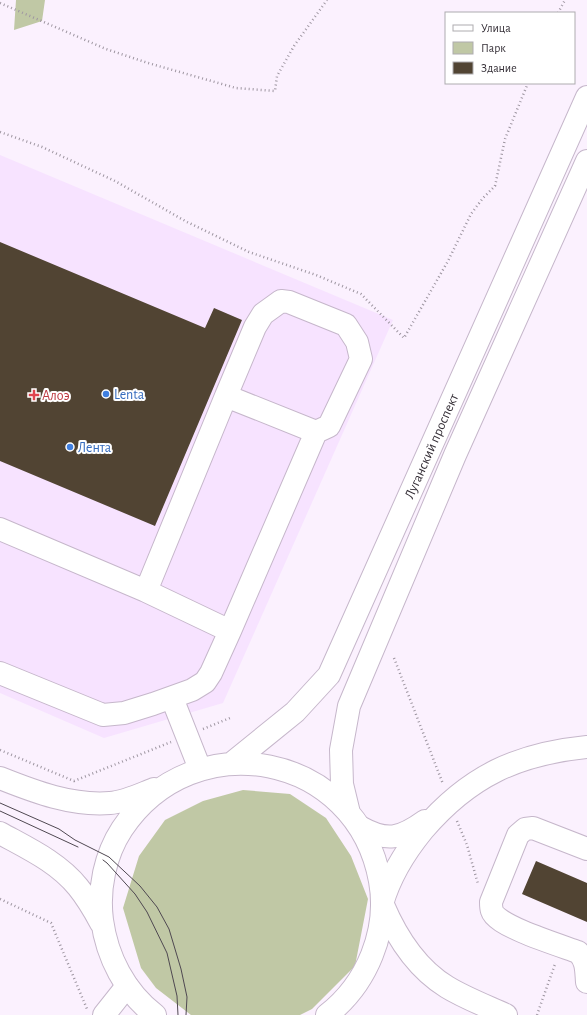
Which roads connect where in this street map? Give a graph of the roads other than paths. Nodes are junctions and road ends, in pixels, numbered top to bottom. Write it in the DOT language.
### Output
graph roads {
  1 [pos="587,97"];
  2 [pos="587,161"];
  3 [pos="226,396"];
  4 [pos="316,432"];
  5 [pos="0,529"];
  6 [pos="146,592"];
  7 [pos="230,631"];
  8 [pos="0,673"];
  9 [pos="172,698"];
  10 [pos="587,747"];
  11 [pos="232,763"];
  12 [pos="200,769"];
  13 [pos="0,778"];
  14 [pos="170,782"];
  15 [pos="445,806"];
  16 [pos="354,820"];
  17 [pos="0,833"];
  18 [pos="587,850"];
  19 [pos="382,904"];
  20 [pos="103,926"];
  21 [pos="587,982"];
  22 [pos="127,986"];
  23 [pos="104,1015"];
  24 [pos="136,1015"];
  25 [pos="156,1015"];
  26 [pos="327,1015"];
  27 [pos="506,1015"];
  1 -- 11 [label="main road, Луганский проспект"];
  2 -- 16 [label="main road, Луганский проспект"];
  3 -- 4 [label="main road"];
  3 -- 4 [label="main road"];
  3 -- 6 [label="main road"];
  4 -- 7 [label="main road"];
  5 -- 6 [label="main road"];
  6 -- 7 [label="main road"];
  7 -- 9 [label="main road"];
  8 -- 9 [label="main road"];
  9 -- 12 [label="main road"];
  10 -- 15 [label="main road"];
  11 -- 12 [label="main road"];
  11 -- 16 [label="main road"];
  12 -- 14 [label="main road"];
  13 -- 14 [label="main road"];
  14 -- 20 [label="main road"];
  15 -- 16 [label="main road"];
  15 -- 19 [label="main road"];
  16 -- 19 [label="main road"];
  17 -- 20 [label="main road"];
  18 -- 21 [label="main road"];
  19 -- 26 [label="main road"];
  19 -- 27 [label="main road"];
  20 -- 22 [label="main road"];
  22 -- 23 [label="main road"];
  22 -- 24 [label="main road"];
  22 -- 25 [label="main road"];
}
